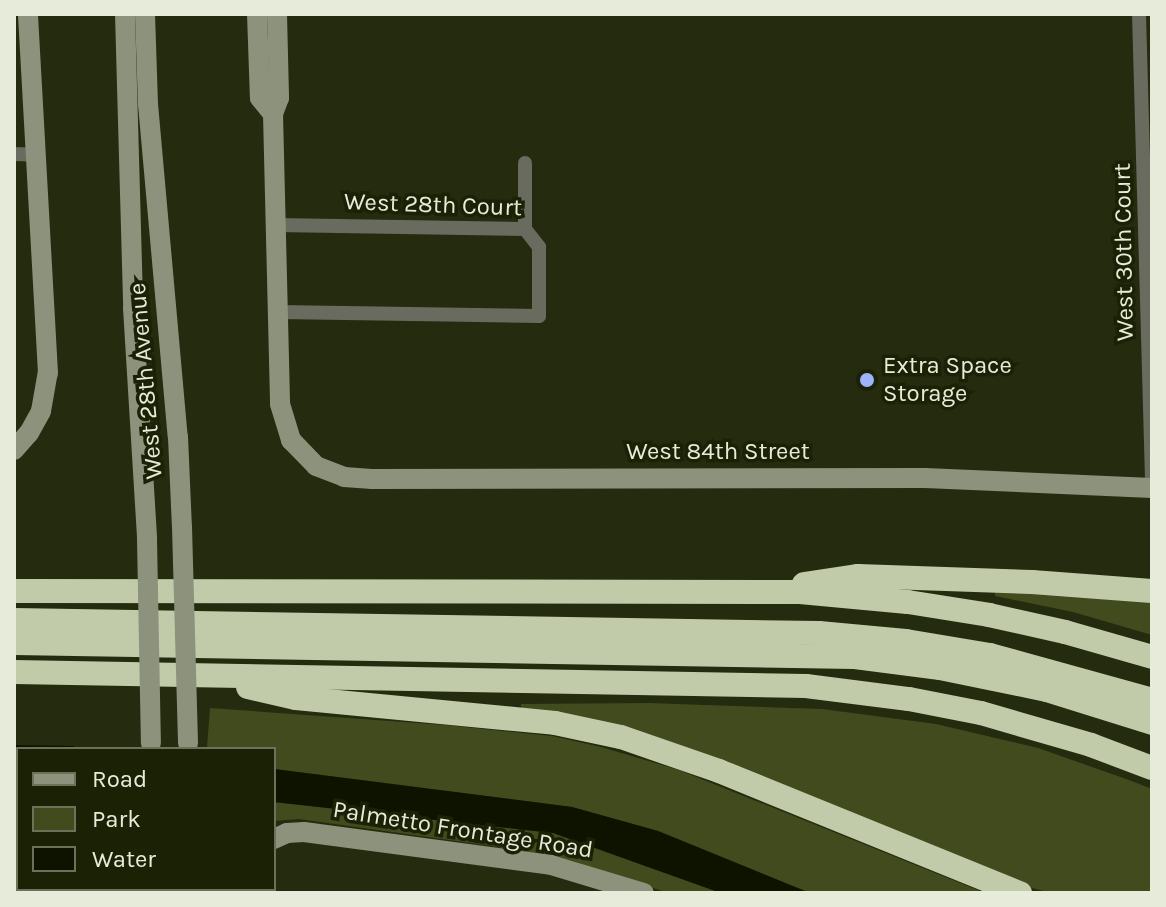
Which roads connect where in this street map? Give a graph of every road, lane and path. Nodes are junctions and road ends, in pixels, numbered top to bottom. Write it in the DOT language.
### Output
graph roads {
  1 [pos="28,14"];
  2 [pos="125,14"];
  3 [pos="145,14"];
  4 [pos="257,14"];
  5 [pos="277,14"];
  6 [pos="1139,14"];
  7 [pos="273,114"];
  8 [pos="14,154"];
  9 [pos="37,155"];
  10 [pos="525,163"];
  11 [pos="276,225"];
  12 [pos="525,229"];
  13 [pos="278,312"];
  14 [pos="14,450"];
  15 [pos="1152,488"];
  16 [pos="14,591"];
  17 [pos="774,591"];
  18 [pos="1152,591"];
  19 [pos="14,620"];
  20 [pos="14,643"];
  21 [pos="1152,657"];
  22 [pos="14,672"];
  23 [pos="211,677"];
  24 [pos="1152,700"];
  25 [pos="1152,723"];
  26 [pos="152,746"];
  27 [pos="188,746"];
  28 [pos="1152,768"];
  29 [pos="276,838"];
  30 [pos="644,893"];
  31 [pos="1020,893"];
  1 -- 9 [label="street"];
  2 -- 26 [label="street, West 28th Avenue, bridge"];
  3 -- 27 [label="street, West 28th Avenue, bridge"];
  4 -- 7 [label="street"];
  5 -- 7 [label="street"];
  6 -- 15 [label="street, West 30th Court"];
  7 -- 11 [label="street"];
  8 -- 9 [label="street"];
  9 -- 14 [label="street"];
  10 -- 12 [label="street"];
  11 -- 12 [label="street, West 28th Court"];
  11 -- 13 [label="street"];
  12 -- 13 [label="street, West 28th Court"];
  13 -- 15 [label="street, West 84th Street"];
  16 -- 17 [label="highway"];
  17 -- 18 [label="highway"];
  17 -- 21 [label="highway"];
  19 -- 24 [label="highway"];
  20 -- 25 [label="highway"];
  22 -- 23 [label="highway"];
  23 -- 28 [label="highway"];
  23 -- 31 [label="highway"];
  29 -- 30 [label="street, Palmetto Frontage Road"];
}
